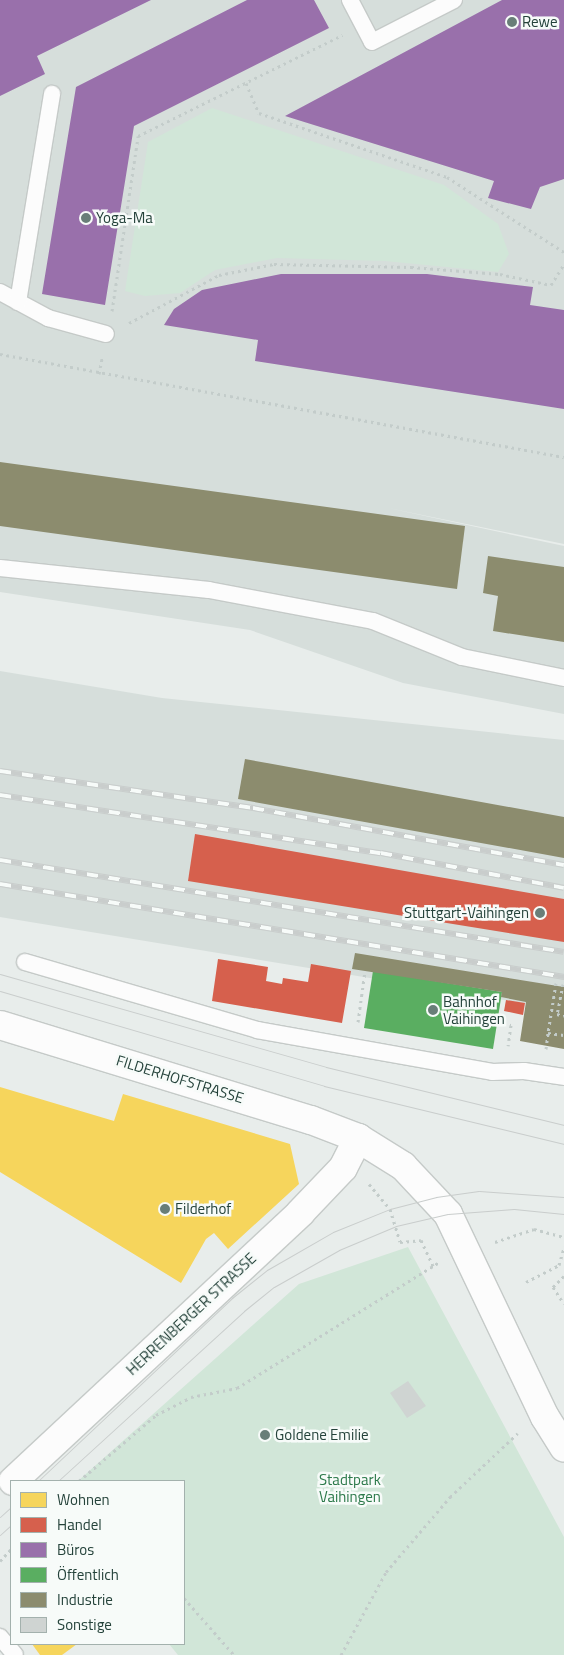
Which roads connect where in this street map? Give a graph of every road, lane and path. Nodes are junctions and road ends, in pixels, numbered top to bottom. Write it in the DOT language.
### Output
graph roads {
  1 [pos="350,0"];
  2 [pos="454,0"];
  3 [pos="363,24"];
  4 [pos="246,82"];
  5 [pos="52,94"];
  6 [pos="564,252"];
  7 [pos="564,264"];
  8 [pos="0,292"];
  9 [pos="18,302"];
  10 [pos="106,334"];
  11 [pos="0,354"];
  12 [pos="564,457"];
  13 [pos="0,568"];
  14 [pos="564,678"];
  15 [pos="25,962"];
  16 [pos="365,971"];
  17 [pos="556,983"];
  18 [pos="563,984"];
  19 [pos="564,1016"];
  20 [pos="497,1023"];
  21 [pos="0,1025"];
  22 [pos="548,1032"];
  23 [pos="564,1035"];
  24 [pos="354,1048"];
  25 [pos="513,1049"];
  26 [pos="537,1052"];
  27 [pos="564,1077"];
  28 [pos="358,1138"];
  29 [pos="381,1194"];
  30 [pos="564,1237"];
  31 [pos="564,1247"];
  32 [pos="467,1251"];
  33 [pos="564,1276"];
  34 [pos="526,1282"];
  35 [pos="563,1301"];
  36 [pos="518,1432"];
  37 [pos="564,1447"];
  38 [pos="14,1480"];
  39 [pos="81,1480"];
  40 [pos="10,1484"];
  41 [pos="0,1493"];
  42 [pos="10,1550"];
  43 [pos="0,1561"];
  44 [pos="185,1599"];
  45 [pos="0,1637"];
  46 [pos="15,1655"];
  47 [pos="234,1655"];
  48 [pos="341,1655"];
  1 -- 3 [label="lane"];
  2 -- 3 [label="lane"];
  3 -- 4 [label="path"];
  4 -- 6 [label="path"];
  4 -- 10 [label="path"];
  5 -- 9 [label="lane"];
  7 -- 10 [label="path"];
  8 -- 9 [label="lane"];
  9 -- 10 [label="lane"];
  11 -- 12 [label="path"];
  13 -- 14 [label="lane"];
  15 -- 24 [label="lane"];
  16 -- 24 [label="path"];
  17 -- 22 [label="path"];
  18 -- 19 [label="path"];
  20 -- 25 [label="path"];
  21 -- 28 [label="street, FILDERHOFSTRASSE"];
  22 -- 23 [label="path"];
  22 -- 26 [label="path"];
  24 -- 27 [label="lane"];
  28 -- 32 [label="street, FILDERHOFSTRASSE"];
  28 -- 38 [label="street, HERRENBERGER STRASSE"];
  29 -- 39 [label="path"];
  30 -- 32 [label="path"];
  31 -- 34 [label="path"];
  32 -- 37 [label="street, FILDERHOFSTRASSE"];
  33 -- 35 [label="path"];
  36 -- 48 [label="path"];
  40 -- 41 [label="street, HERRENBERGER STRASSE"];
  42 -- 43 [label="path"];
  44 -- 47 [label="path"];
  45 -- 46 [label="lane"];
}
